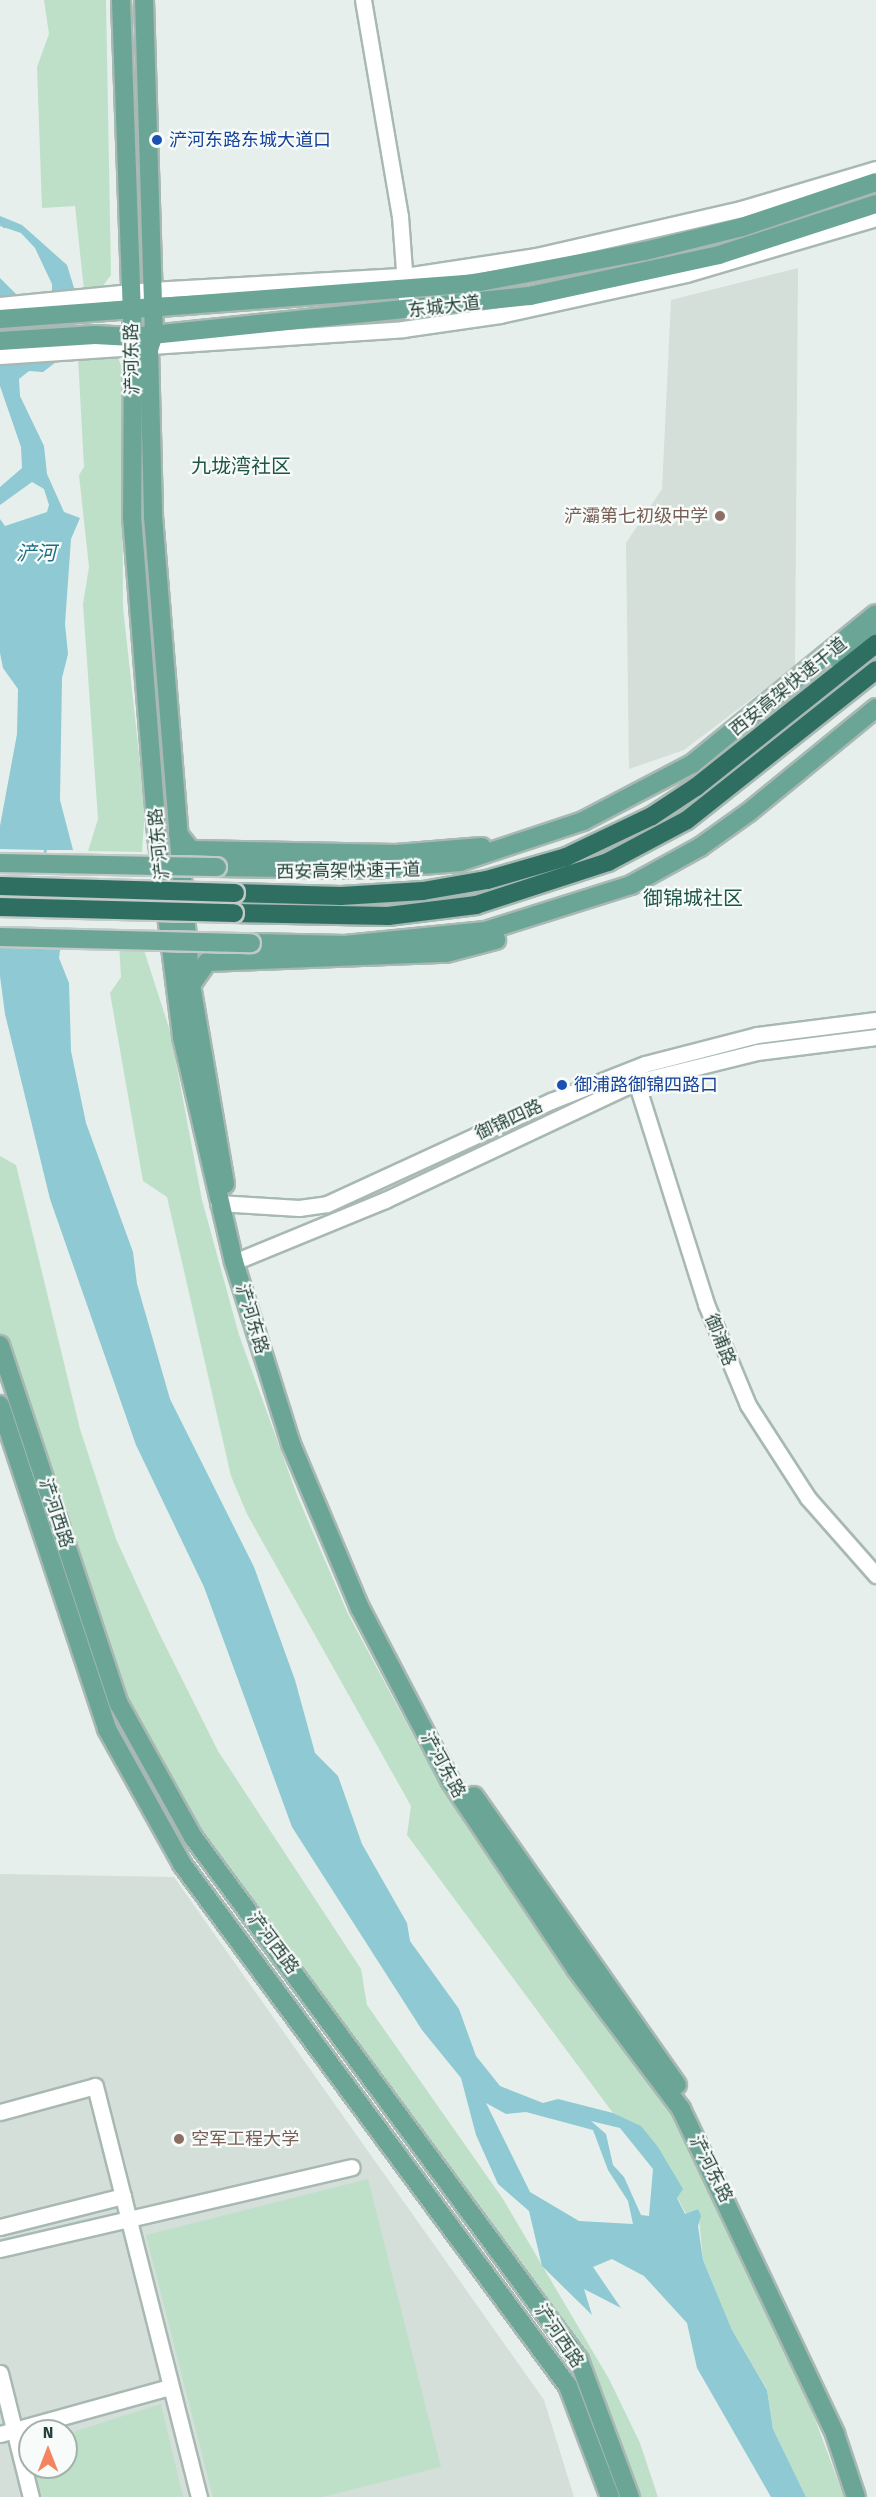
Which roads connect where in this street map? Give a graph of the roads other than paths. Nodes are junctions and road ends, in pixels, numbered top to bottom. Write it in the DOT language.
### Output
graph roads {
  1 [pos="121,0"];
  2 [pos="144,0"];
  3 [pos="363,0"];
  4 [pos="876,169"];
  5 [pos="876,182"];
  6 [pos="876,204"];
  7 [pos="876,218"];
  8 [pos="406,283"];
  9 [pos="152,290"];
  10 [pos="0,304"];
  11 [pos="129,304"];
  12 [pos="93,305"];
  13 [pos="153,311"];
  14 [pos="407,311"];
  15 [pos="0,320"];
  16 [pos="0,342"];
  17 [pos="95,342"];
  18 [pos="142,342"];
  19 [pos="0,356"];
  20 [pos="876,614"];
  21 [pos="876,635"];
  22 [pos="876,644"];
  23 [pos="876,670"];
  24 [pos="793,682"];
  25 [pos="876,708"];
  26 [pos="583,821"];
  27 [pos="178,834"];
  28 [pos="0,863"];
  29 [pos="0,886"];
  30 [pos="0,907"];
  31 [pos="557,911"];
  32 [pos="0,937"];
  33 [pos="191,985"];
  34 [pos="876,1020"];
  35 [pos="876,1037"];
  36 [pos="634,1075"];
  37 [pos="223,1203"];
  38 [pos="239,1260"];
  39 [pos="0,1345"];
  40 [pos="0,1405"];
  41 [pos="876,1575"];
  42 [pos="0,2112"];
  43 [pos="352,2167"];
  44 [pos="123,2196"];
  45 [pos="129,2219"];
  46 [pos="0,2227"];
  47 [pos="0,2249"];
  48 [pos="0,2373"];
  49 [pos="170,2387"];
  50 [pos="7,2432"];
  51 [pos="31,2497"];
  52 [pos="199,2497"];
  53 [pos="610,2497"];
  54 [pos="630,2497"];
  55 [pos="856,2497"];
  56 [pos="868,2497"];
  1 -- 11 [label="main road, 浐河东路"];
  2 -- 9 [label="main road, 浐河东路"];
  3 -- 8 [label="street"];
  4 -- 8 [label="street"];
  5 -- 8 [label="main road, 东城大道"];
  6 -- 14 [label="main road, 东城大道"];
  7 -- 18 [label="street"];
  8 -- 9 [label="street"];
  8 -- 13 [label="main road, 东城大道"];
  8 -- 14 [label="street"];
  9 -- 11 [label="street"];
  9 -- 13 [label="main road, 浐河东路"];
  10 -- 12 [label="street"];
  11 -- 12 [label="main road, 东城大道"];
  11 -- 13 [label="main road, 东城大道"];
  11 -- 18 [label="main road, 浐河东路"];
  12 -- 15 [label="main road, 东城大道"];
  13 -- 18 [label="main road, 浐河东路"];
  14 -- 18 [label="main road, 东城大道"];
  16 -- 17 [label="main road, 东城大道"];
  17 -- 18 [label="main road, 东城大道"];
  17 -- 19 [label="street"];
  18 -- 27 [label="main road, 浐河东路"];
  18 -- 37 [label="main road, 浐河东路"];
  20 -- 24 [label="main road"];
  21 -- 24 [label="main road"];
  22 -- 29 [label="highway, 西安高架快速干道, bridge"];
  23 -- 30 [label="highway, bridge"];
  24 -- 26 [label="main road"];
  25 -- 31 [label="main road"];
  26 -- 27 [label="main road"];
  26 -- 28 [label="main road, bridge"];
  27 -- 33 [label="main road, 浐河东路"];
  31 -- 32 [label="main road, bridge"];
  31 -- 33 [label="main road"];
  33 -- 37 [label="main road, 浐河东路"];
  34 -- 36 [label="street, 御锦四路"];
  35 -- 36 [label="street, 御锦四路"];
  36 -- 37 [label="street, 御锦四路"];
  36 -- 38 [label="street, 御锦四路"];
  36 -- 41 [label="street, 御浦路"];
  37 -- 38 [label="main road, 浐河东路"];
  38 -- 55 [label="main road, 浐河东路"];
  38 -- 56 [label="main road, 浐河东路"];
  39 -- 54 [label="main road, 浐河西路"];
  40 -- 53 [label="main road, 浐河西路"];
  42 -- 44 [label="street"];
  43 -- 45 [label="street"];
  44 -- 45 [label="street"];
  44 -- 46 [label="street"];
  45 -- 47 [label="street"];
  45 -- 49 [label="street"];
  48 -- 50 [label="street"];
  49 -- 50 [label="street"];
  49 -- 52 [label="street"];
  50 -- 51 [label="street"];
}
